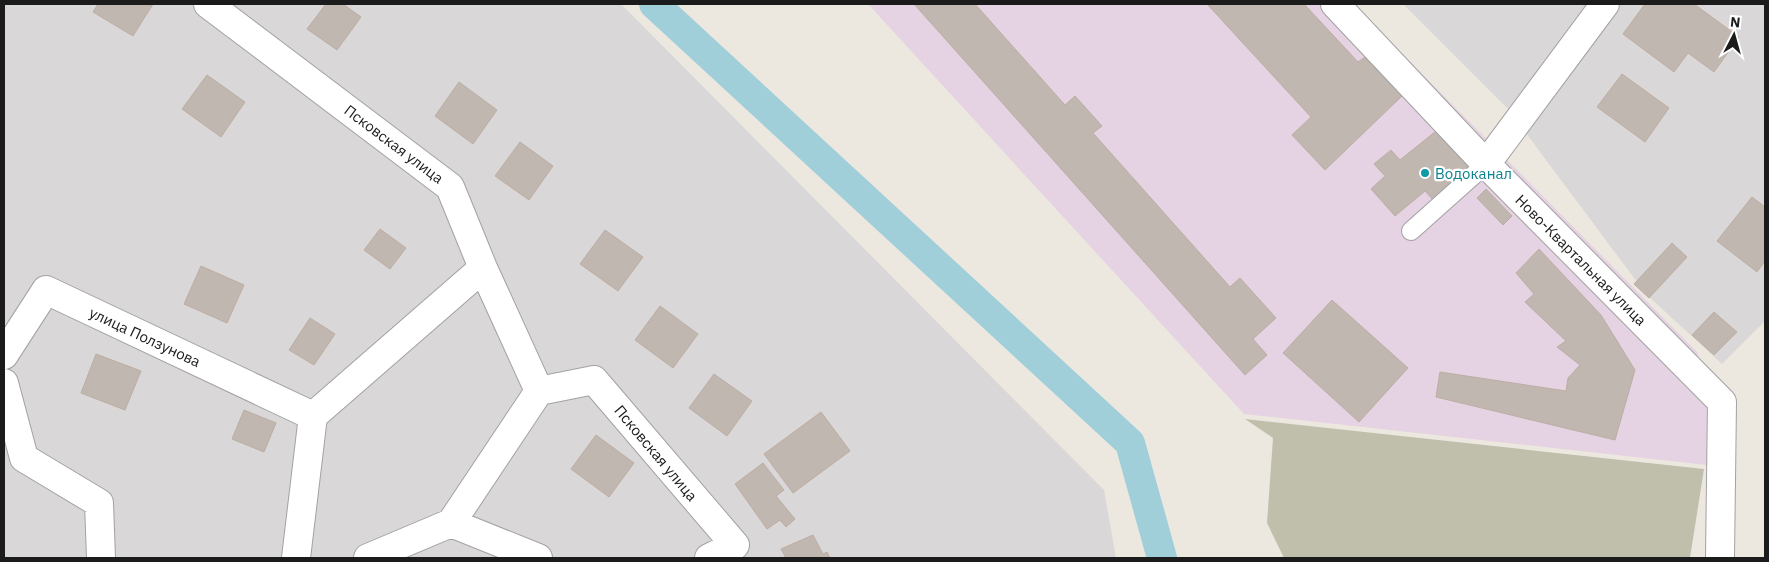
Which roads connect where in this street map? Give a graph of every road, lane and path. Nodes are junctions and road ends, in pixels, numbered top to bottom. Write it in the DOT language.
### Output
graph roads {
  1 [pos="208,4"];
  2 [pos="1335,4"];
  3 [pos="1605,4"];
  4 [pos="1486,164"];
  5 [pos="1411,231"];
  6 [pos="483,268"];
  7 [pos="4,355"];
  8 [pos="4,383"];
  9 [pos="539,391"];
  10 [pos="313,416"];
  11 [pos="452,523"];
  12 [pos="738,552"];
  13 [pos="101,558"];
  14 [pos="296,558"];
  15 [pos="368,558"];
  16 [pos="538,558"];
  17 [pos="710,558"];
  18 [pos="1720,558"];
  1 -- 6 [label="street, Псковская улица"];
  2 -- 4 [label="street, Ново-Квартальная улица"];
  3 -- 4 [label="street"];
  4 -- 5 [label="lane"];
  4 -- 18 [label="street, Ново-Квартальная улица"];
  6 -- 9 [label="street, Псковская улица"];
  6 -- 10 [label="street"];
  7 -- 10 [label="street, улица Ползунова"];
  8 -- 13 [label="street"];
  9 -- 11 [label="street"];
  9 -- 12 [label="street, Псковская улица"];
  10 -- 14 [label="street"];
  11 -- 15 [label="street"];
  11 -- 16 [label="street"];
  12 -- 17 [label="street, Псковская улица"];
}
